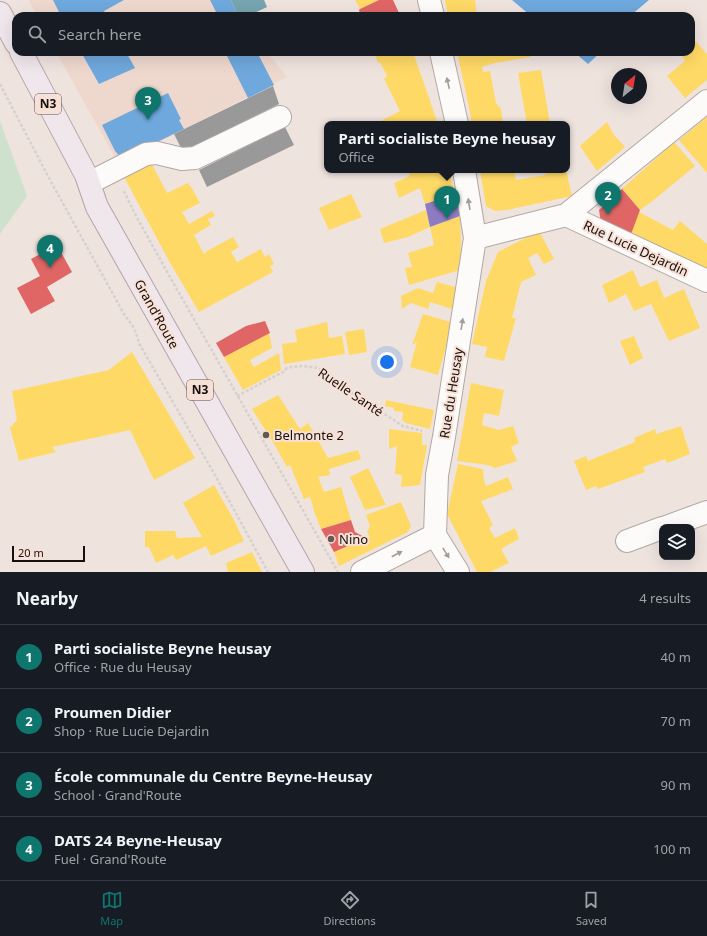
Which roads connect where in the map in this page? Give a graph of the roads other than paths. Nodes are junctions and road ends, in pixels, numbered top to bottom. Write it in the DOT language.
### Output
graph roads {
  1 [pos="429,0"];
  2 [pos="432,12"];
  3 [pos="0,13"];
  4 [pos="12,36"];
  5 [pos="23,56"];
  6 [pos="442,56"];
  7 [pos="707,101"];
  8 [pos="280,117"];
  9 [pos="456,121"];
  10 [pos="464,173"];
  11 [pos="89,183"];
  12 [pos="566,215"];
  13 [pos="474,238"];
  14 [pos="707,281"];
  15 [pos="707,512"];
  16 [pos="674,524"];
  17 [pos="659,529"];
  18 [pos="435,535"];
  19 [pos="627,541"];
  20 [pos="303,572"];
  21 [pos="362,572"];
  22 [pos="458,572"];
  1 -- 2 [label="street"];
  3 -- 4 [label="main road"];
  5 -- 11 [label="main road, Grand'Route / N3"];
  9 -- 6 [label="street, one-way"];
  7 -- 12 [label="street"];
  8 -- 11 [label="street"];
  13 -- 10 [label="street, Rue du Heusay, one-way"];
  11 -- 20 [label="main road, Grand'Route / N3"];
  12 -- 13 [label="street"];
  12 -- 14 [label="street, Rue Lucie Dejardin"];
  18 -- 13 [label="street, Rue du Heusay, one-way"];
  15 -- 16 [label="street"];
  17 -- 19 [label="street"];
  21 -- 18 [label="street, one-way"];
  18 -- 22 [label="street, one-way"];
}
